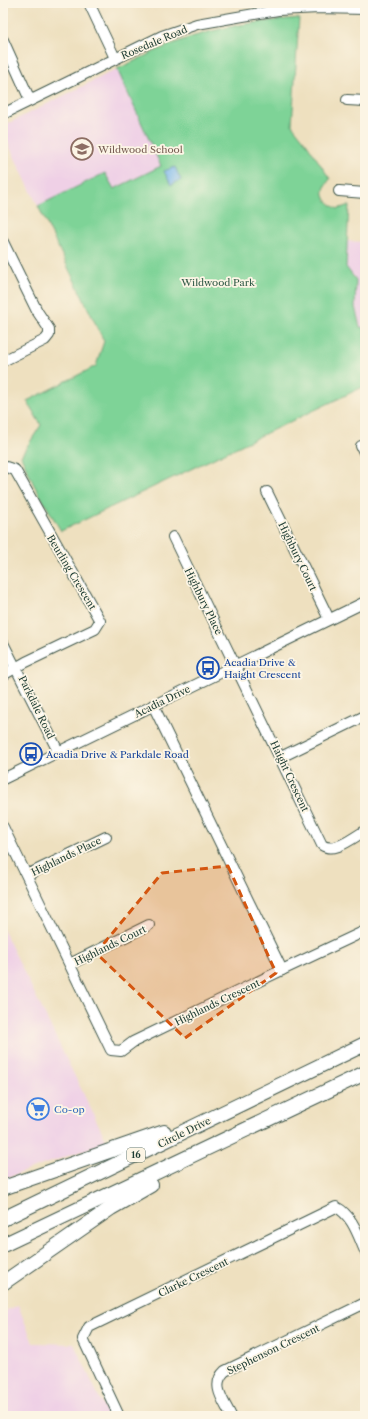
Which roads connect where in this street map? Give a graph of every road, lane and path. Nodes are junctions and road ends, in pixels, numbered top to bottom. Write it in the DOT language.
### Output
graph roads {
  1 [pos="89,3"];
  2 [pos="278,6"];
  3 [pos="365,9"];
  4 [pos="3,40"];
  5 [pos="115,58"];
  6 [pos="30,100"];
  7 [pos="347,100"];
  8 [pos="365,101"];
  9 [pos="3,114"];
  10 [pos="339,191"];
  11 [pos="365,194"];
  12 [pos="3,242"];
  13 [pos="3,360"];
  14 [pos="3,468"];
  15 [pos="267,492"];
  16 [pos="173,537"];
  17 [pos="365,602"];
  18 [pos="329,619"];
  19 [pos="3,643"];
  20 [pos="235,665"];
  21 [pos="17,668"];
  22 [pos="3,675"];
  23 [pos="153,705"];
  24 [pos="365,716"];
  25 [pos="58,751"];
  26 [pos="281,757"];
  27 [pos="3,779"];
  28 [pos="3,827"];
  29 [pos="365,831"];
  30 [pos="106,837"];
  31 [pos="27,876"];
  32 [pos="149,925"];
  33 [pos="365,930"];
  34 [pos="70,964"];
  35 [pos="282,970"];
  36 [pos="365,1044"];
  37 [pos="365,1073"];
  38 [pos="269,1091"];
  39 [pos="199,1153"];
  40 [pos="3,1188"];
  41 [pos="3,1219"];
  42 [pos="3,1245"];
  43 [pos="365,1251"];
  44 [pos="3,1282"];
  45 [pos="365,1303"];
  46 [pos="119,1416"];
  47 [pos="231,1416"];
  1 -- 5 [label="street"];
  2 -- 3 [label="street, Rosedale Road"];
  2 -- 5 [label="street, Rosedale Road"];
  4 -- 6 [label="street"];
  5 -- 6 [label="street, Rosedale Road"];
  6 -- 9 [label="street, Rosedale Road"];
  7 -- 8 [label="street"];
  10 -- 11 [label="street"];
  12 -- 13 [label="street"];
  14 -- 21 [label="street, Beurling Crescent"];
  15 -- 18 [label="street, Highbury Court"];
  16 -- 20 [label="street, Highbury Place"];
  17 -- 18 [label="street, Acadia Drive"];
  18 -- 20 [label="street, Acadia Drive"];
  19 -- 21 [label="street, Parkdale Road"];
  20 -- 23 [label="street, Acadia Drive"];
  20 -- 26 [label="street, Haight Crescent"];
  21 -- 22 [label="street"];
  21 -- 25 [label="street, Parkdale Road"];
  23 -- 25 [label="street, Acadia Drive"];
  23 -- 35 [label="street"];
  24 -- 26 [label="street"];
  25 -- 27 [label="street, Acadia Drive"];
  26 -- 29 [label="street, Haight Crescent"];
  28 -- 31 [label="street, Highlands Crescent"];
  30 -- 31 [label="street, Highlands Place"];
  31 -- 34 [label="street, Highlands Crescent"];
  32 -- 34 [label="street, Highlands Court"];
  33 -- 35 [label="street"];
  34 -- 35 [label="street, Highlands Crescent"];
  36 -- 38 [label="highway, Circle Drive / 16"];
  37 -- 39 [label="highway, 16"];
  38 -- 40 [label="highway"];
  38 -- 41 [label="highway, Circle Drive / 16"];
  39 -- 42 [label="highway, 16"];
  39 -- 44 [label="highway"];
  43 -- 46 [label="street, Clarke Crescent"];
  45 -- 47 [label="street, Stephenson Crescent"];
}
